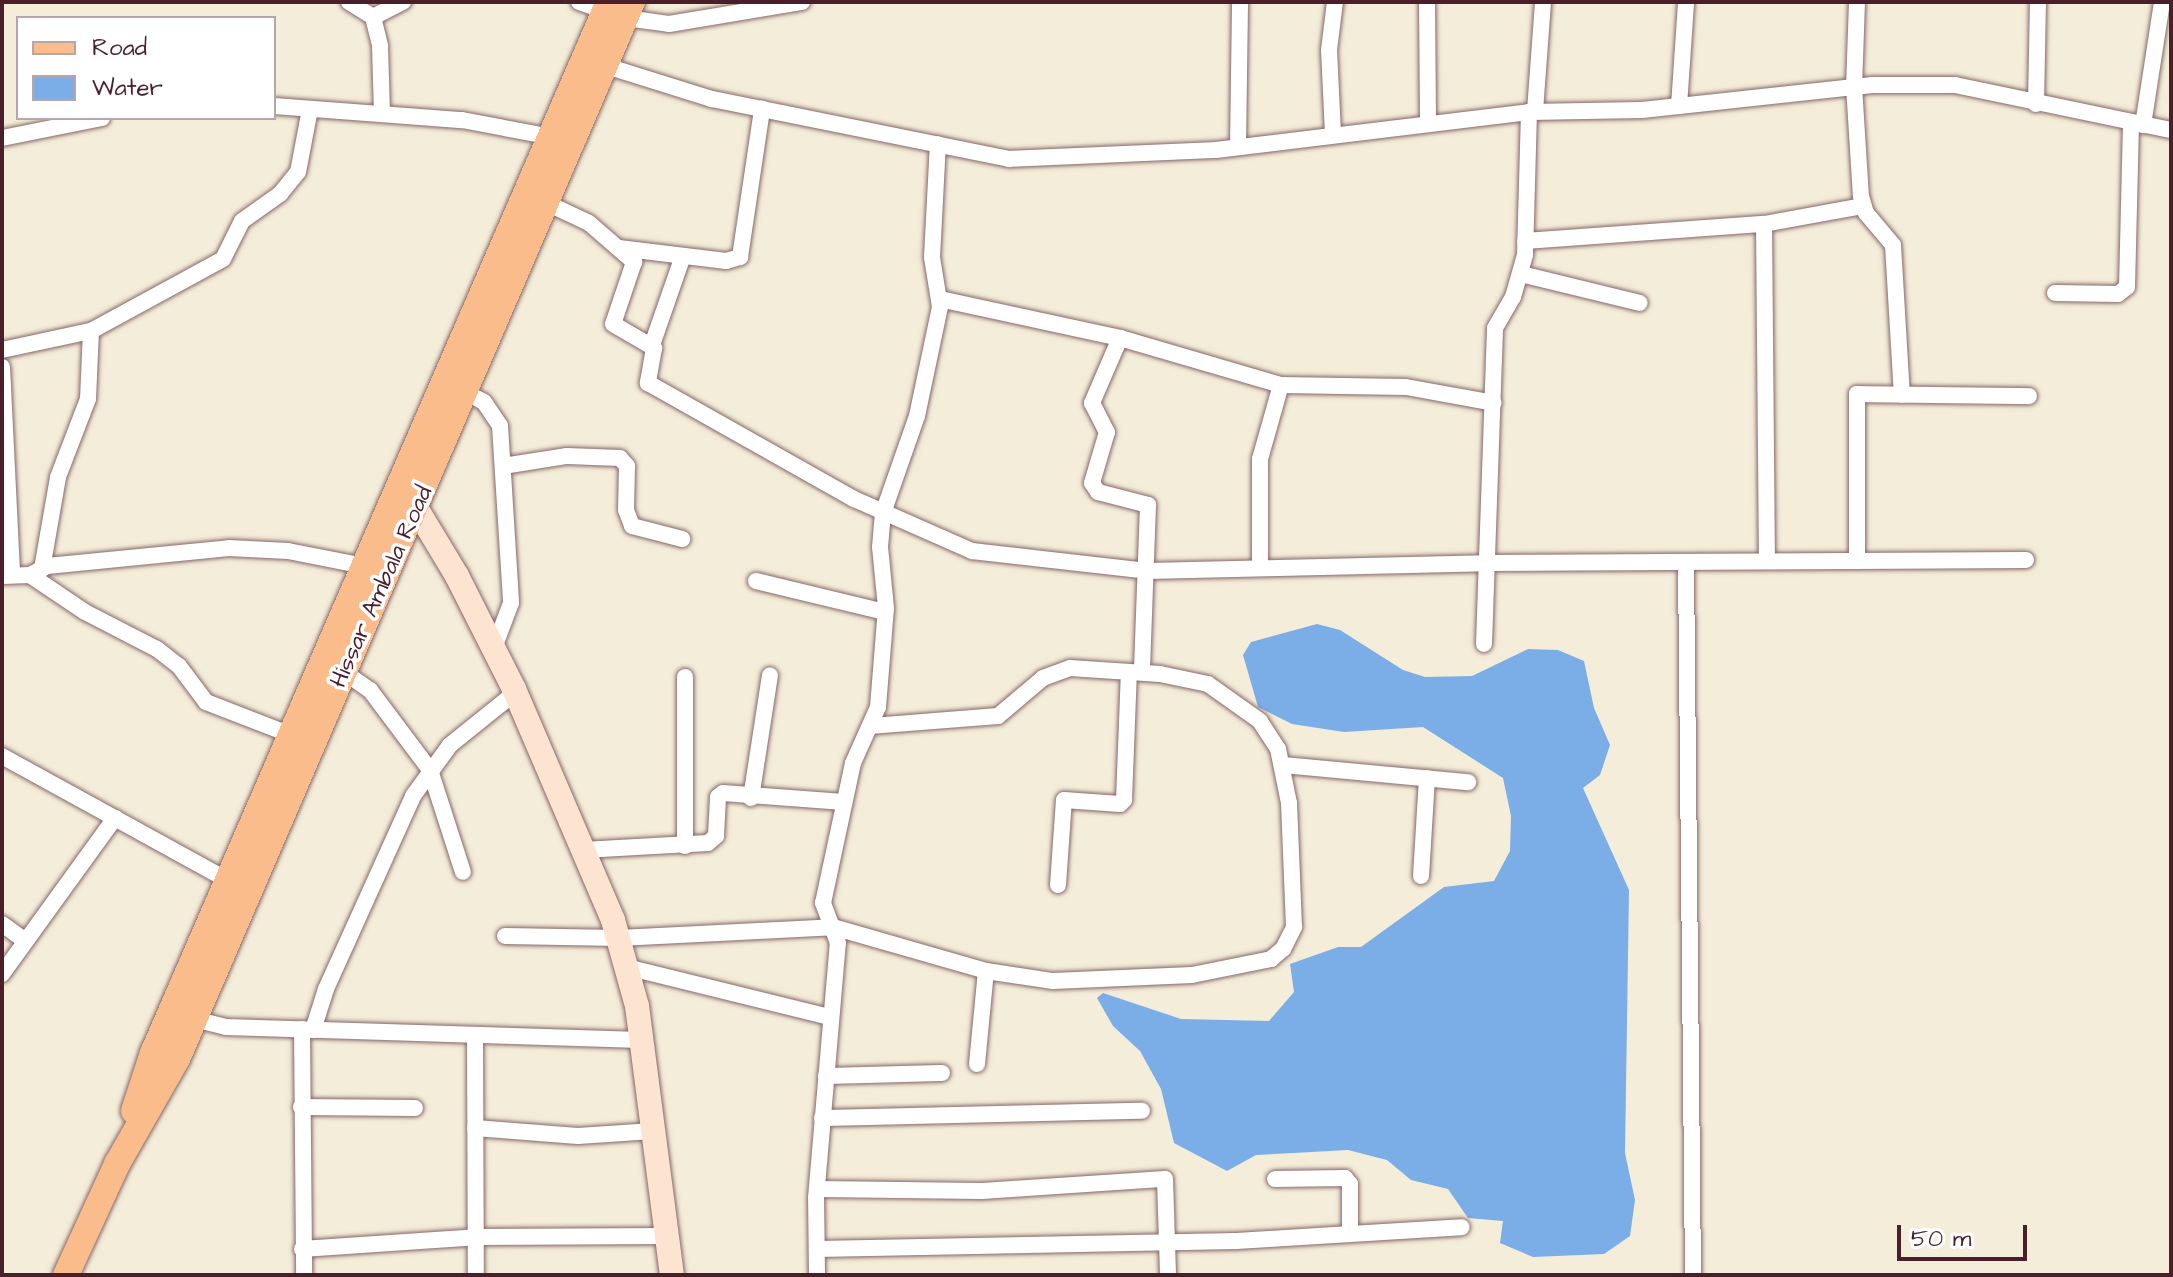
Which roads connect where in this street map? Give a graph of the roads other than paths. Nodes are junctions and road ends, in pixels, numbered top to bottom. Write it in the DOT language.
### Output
graph roads {
  1 [pos="349,2"];
  2 [pos="403,2"];
  3 [pos="579,2"];
  4 [pos="802,2"];
  5 [pos="1240,2"];
  6 [pos="1335,2"];
  7 [pos="1427,2"];
  8 [pos="1543,2"];
  9 [pos="1686,2"];
  10 [pos="1857,2"];
  11 [pos="2038,2"];
  12 [pos="2162,2"];
  13 [pos="618,8"];
  14 [pos="373,17"];
  15 [pos="594,63"];
  16 [pos="1854,86"];
  17 [pos="2036,104"];
  18 [pos="276,106"];
  19 [pos="1679,106"];
  20 [pos="310,109"];
  21 [pos="762,109"];
  22 [pos="1532,112"];
  23 [pos="382,114"];
  24 [pos="92,120"];
  25 [pos="1428,122"];
  26 [pos="2137,124"];
  27 [pos="2171,130"];
  28 [pos="1333,134"];
  29 [pos="2,138"];
  30 [pos="562,139"];
  31 [pos="938,144"];
  32 [pos="1238,147"];
  33 [pos="536,198"];
  34 [pos="1863,206"];
  35 [pos="1764,224"];
  36 [pos="1525,241"];
  37 [pos="617,247"];
  38 [pos="683,256"];
  39 [pos="1521,274"];
  40 [pos="2055,293"];
  41 [pos="940,299"];
  42 [pos="1640,303"];
  43 [pos="91,331"];
  44 [pos="1120,338"];
  45 [pos="652,345"];
  46 [pos="2,350"];
  47 [pos="2,367"];
  48 [pos="1281,385"];
  49 [pos="467,393"];
  50 [pos="1902,395"];
  51 [pos="2029,396"];
  52 [pos="1494,403"];
  53 [pos="503,466"];
  54 [pos="401,480"];
  55 [pos="416,512"];
  56 [pos="883,513"];
  57 [pos="682,539"];
  58 [pos="2026,560"];
  59 [pos="1767,561"];
  60 [pos="1857,561"];
  61 [pos="1686,562"];
  62 [pos="1488,563"];
  63 [pos="364,566"];
  64 [pos="1260,567"];
  65 [pos="1147,571"];
  66 [pos="36,572"];
  67 [pos="7,576"];
  68 [pos="756,581"];
  69 [pos="885,612"];
  70 [pos="1484,644"];
  71 [pos="494,648"];
  72 [pos="344,672"];
  73 [pos="1135,672"];
  74 [pos="770,675"];
  75 [pos="685,677"];
  76 [pos="516,692"];
  77 [pos="872,726"];
  78 [pos="291,735"];
  79 [pos="2,756"];
  80 [pos="1283,765"];
  81 [pos="430,770"];
  82 [pos="1427,778"];
  83 [pos="1468,782"];
  84 [pos="751,798"];
  85 [pos="844,802"];
  86 [pos="115,818"];
  87 [pos="685,846"];
  88 [pos="583,850"];
  89 [pos="463,872"];
  90 [pos="1421,876"];
  91 [pos="228,880"];
  92 [pos="1058,885"];
  93 [pos="2,924"];
  94 [pos="833,927"];
  95 [pos="505,936"];
  96 [pos="619,938"];
  97 [pos="25,941"];
  98 [pos="626,967"];
  99 [pos="986,971"];
  100 [pos="2,974"];
  101 [pos="830,1017"];
  102 [pos="194,1019"];
  103 [pos="307,1030"];
  104 [pos="475,1035"];
  105 [pos="641,1040"];
  106 [pos="977,1064"];
  107 [pos="942,1073"];
  108 [pos="826,1076"];
  109 [pos="301,1107"];
  110 [pos="415,1108"];
  111 [pos="1142,1111"];
  112 [pos="822,1118"];
  113 [pos="475,1128"];
  114 [pos="653,1131"];
  115 [pos="117,1164"];
  116 [pos="1275,1179"];
  117 [pos="817,1189"];
  118 [pos="1462,1227"];
  119 [pos="1350,1233"];
  120 [pos="667,1236"];
  121 [pos="476,1237"];
  122 [pos="1166,1242"];
  123 [pos="302,1249"];
  124 [pos="817,1249"];
  125 [pos="66,1275"];
  126 [pos="304,1275"];
  127 [pos="476,1275"];
  128 [pos="672,1275"];
  129 [pos="817,1275"];
  130 [pos="1168,1275"];
  131 [pos="1693,1275"];
  1 -- 14 [label="street"];
  2 -- 14 [label="street"];
  3 -- 13 [label="street"];
  4 -- 13 [label="street"];
  5 -- 32 [label="street"];
  6 -- 28 [label="street"];
  7 -- 25 [label="street"];
  8 -- 22 [label="street"];
  9 -- 19 [label="street"];
  10 -- 16 [label="street"];
  11 -- 17 [label="street"];
  12 -- 26 [label="street"];
  13 -- 15 [label="main road, Hissar Ambala Road"];
  14 -- 23 [label="street"];
  15 -- 21 [label="street"];
  15 -- 30 [label="main road, Hissar Ambala Road"];
  16 -- 17 [label="street"];
  16 -- 19 [label="street"];
  16 -- 34 [label="street"];
  17 -- 26 [label="street"];
  18 -- 20 [label="street"];
  19 -- 22 [label="street"];
  20 -- 23 [label="street"];
  20 -- 43 [label="street"];
  21 -- 31 [label="street"];
  21 -- 38 [label="street"];
  22 -- 25 [label="street"];
  22 -- 36 [label="street"];
  23 -- 30 [label="street"];
  24 -- 29 [label="street"];
  25 -- 28 [label="street"];
  26 -- 27 [label="street"];
  26 -- 40 [label="street"];
  28 -- 32 [label="street"];
  30 -- 33 [label="main road, Hissar Ambala Road"];
  31 -- 32 [label="street"];
  31 -- 41 [label="street"];
  33 -- 37 [label="street"];
  33 -- 49 [label="main road, Hissar Ambala Road"];
  33 -- 54 [label="main road, Hissar Ambala Road"];
  34 -- 35 [label="street"];
  34 -- 50 [label="street"];
  35 -- 36 [label="street"];
  35 -- 59 [label="street"];
  36 -- 39 [label="street"];
  37 -- 38 [label="street"];
  37 -- 45 [label="street"];
  38 -- 45 [label="street"];
  39 -- 42 [label="street"];
  39 -- 52 [label="street"];
  41 -- 44 [label="street"];
  41 -- 56 [label="street"];
  43 -- 46 [label="street"];
  43 -- 66 [label="street"];
  44 -- 48 [label="street"];
  44 -- 65 [label="street"];
  45 -- 56 [label="street"];
  47 -- 67 [label="street"];
  48 -- 52 [label="street"];
  48 -- 64 [label="street"];
  49 -- 53 [label="street"];
  49 -- 55 [label="main road, Hissar Ambala Road"];
  50 -- 51 [label="street"];
  50 -- 60 [label="street"];
  52 -- 62 [label="street"];
  53 -- 57 [label="street"];
  53 -- 71 [label="street"];
  54 -- 55 [label="street"];
  54 -- 63 [label="main road, Hissar Ambala Road"];
  55 -- 71 [label="street"];
  55 -- 72 [label="main road, Hissar Ambala Road"];
  56 -- 65 [label="street"];
  56 -- 69 [label="street"];
  58 -- 60 [label="street"];
  59 -- 60 [label="street"];
  59 -- 61 [label="street"];
  61 -- 62 [label="street"];
  61 -- 131 [label="street"];
  62 -- 64 [label="street"];
  62 -- 70 [label="street"];
  63 -- 66 [label="street"];
  63 -- 78 [label="main road, Hissar Ambala Road"];
  64 -- 65 [label="street"];
  65 -- 73 [label="street"];
  66 -- 67 [label="street"];
  66 -- 78 [label="street"];
  68 -- 69 [label="street"];
  69 -- 77 [label="street"];
  71 -- 76 [label="street"];
  72 -- 81 [label="street"];
  72 -- 102 [label="main road, Hissar Ambala Road"];
  73 -- 77 [label="street"];
  73 -- 80 [label="street"];
  73 -- 92 [label="street"];
  74 -- 84 [label="street"];
  75 -- 87 [label="street"];
  76 -- 81 [label="street"];
  76 -- 88 [label="street"];
  77 -- 85 [label="street"];
  78 -- 91 [label="main road, Hissar Ambala Road"];
  79 -- 86 [label="street"];
  80 -- 82 [label="street"];
  80 -- 99 [label="street"];
  81 -- 89 [label="street"];
  81 -- 103 [label="street"];
  82 -- 83 [label="street"];
  82 -- 90 [label="street"];
  84 -- 85 [label="street"];
  84 -- 87 [label="street"];
  85 -- 94 [label="street"];
  86 -- 91 [label="street"];
  86 -- 97 [label="street"];
  87 -- 88 [label="street"];
  88 -- 96 [label="street"];
  91 -- 115 [label="main road, Hissar Ambala Road"];
  93 -- 97 [label="street"];
  94 -- 96 [label="street"];
  94 -- 99 [label="street"];
  94 -- 101 [label="street"];
  95 -- 96 [label="street"];
  96 -- 98 [label="street"];
  97 -- 100 [label="street"];
  98 -- 101 [label="street"];
  98 -- 105 [label="street"];
  99 -- 106 [label="street"];
  101 -- 108 [label="street"];
  102 -- 103 [label="street"];
  102 -- 115 [label="main road, Hissar Ambala Road"];
  103 -- 104 [label="street"];
  103 -- 109 [label="street"];
  104 -- 105 [label="street"];
  104 -- 113 [label="street"];
  105 -- 114 [label="street"];
  107 -- 108 [label="street"];
  108 -- 112 [label="street"];
  109 -- 110 [label="street"];
  109 -- 123 [label="street"];
  111 -- 112 [label="street"];
  112 -- 117 [label="street"];
  113 -- 114 [label="street"];
  113 -- 121 [label="street"];
  114 -- 120 [label="street"];
  115 -- 125 [label="main road, Hissar Ambala Road"];
  116 -- 119 [label="street"];
  117 -- 122 [label="street"];
  117 -- 124 [label="street"];
  118 -- 119 [label="street"];
  119 -- 122 [label="street"];
  120 -- 121 [label="street"];
  120 -- 128 [label="street"];
  121 -- 123 [label="street"];
  121 -- 127 [label="street"];
  122 -- 124 [label="street"];
  122 -- 130 [label="street"];
  123 -- 126 [label="street"];
  124 -- 129 [label="street"];
}
